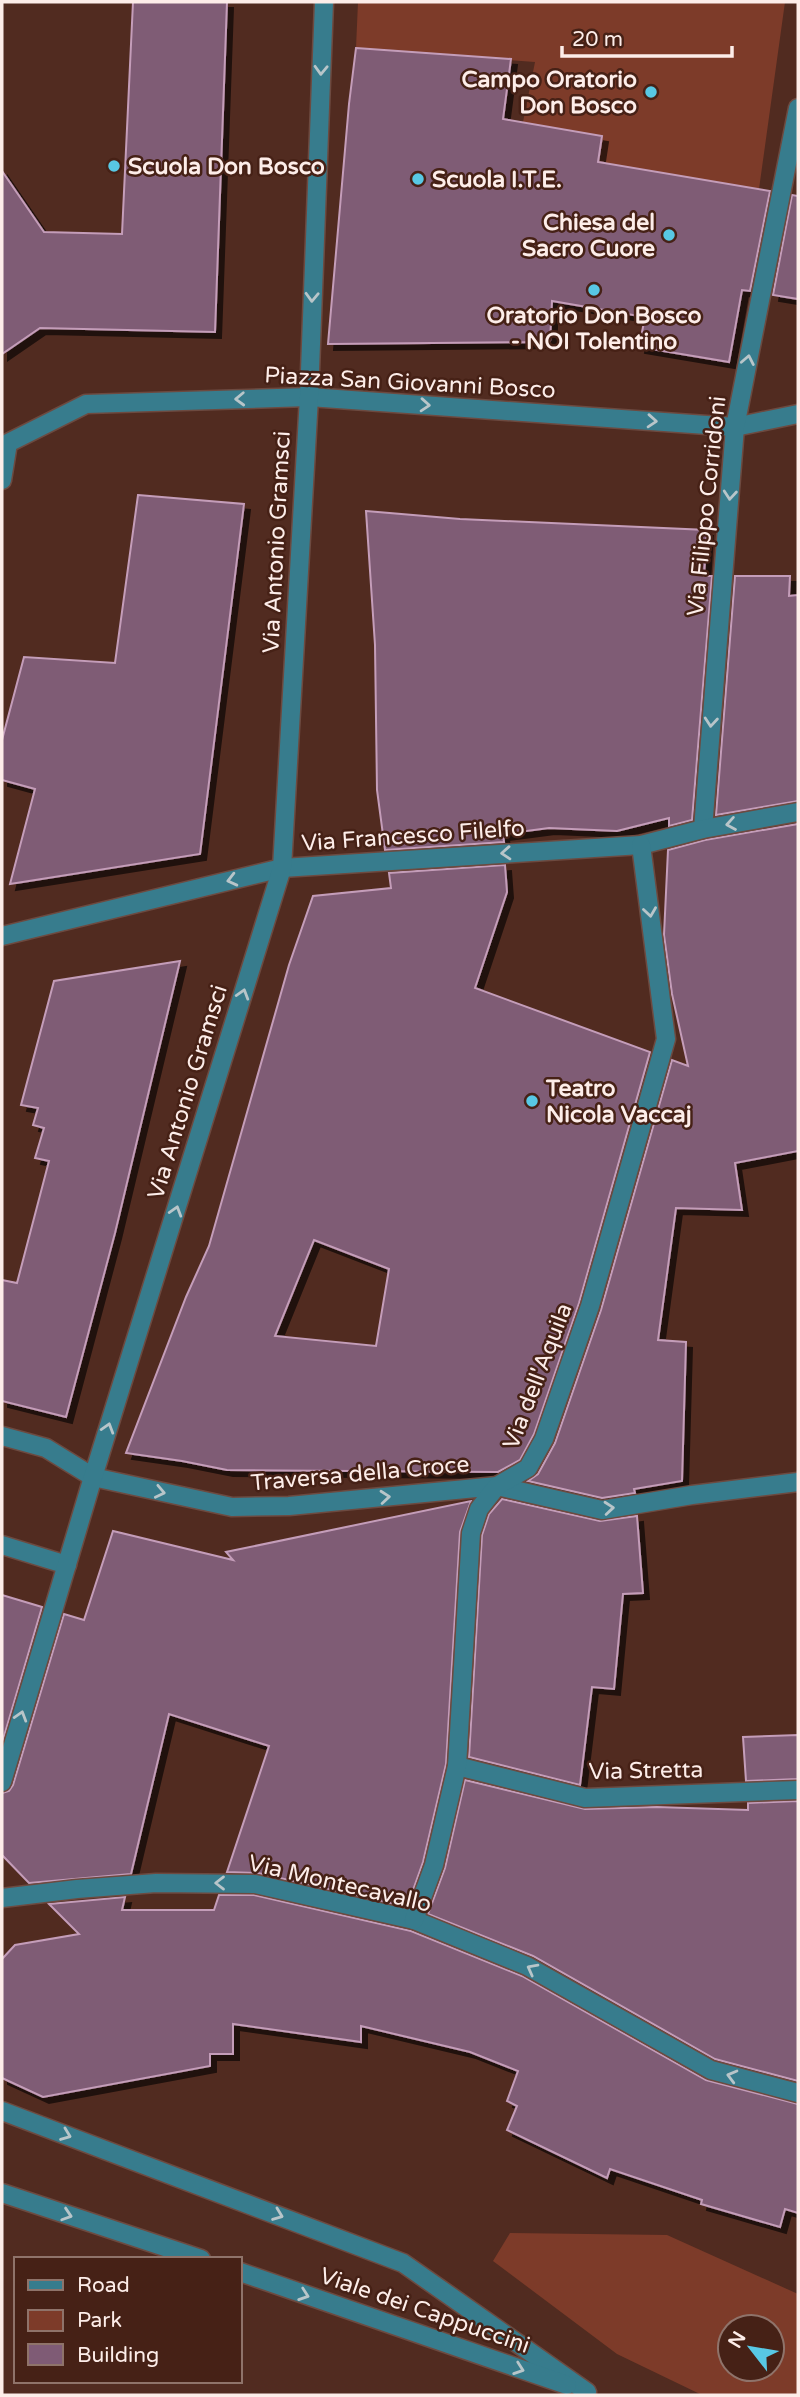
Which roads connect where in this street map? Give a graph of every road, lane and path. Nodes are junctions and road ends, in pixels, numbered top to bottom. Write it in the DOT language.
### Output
graph roads {
  1 [pos="324,2"];
  2 [pos="798,108"];
  3 [pos="309,397"];
  4 [pos="798,414"];
  5 [pos="735,427"];
  6 [pos="2,480"];
  7 [pos="798,812"];
  8 [pos="703,829"];
  9 [pos="641,845"];
  10 [pos="282,868"];
  11 [pos="2,922"];
  12 [pos="35,930"];
  13 [pos="2,936"];
  14 [pos="2,950"];
  15 [pos="2,1436"];
  16 [pos="93,1477"];
  17 [pos="798,1482"];
  18 [pos="497,1486"];
  19 [pos="2,1545"];
  20 [pos="67,1564"];
  21 [pos="457,1766"];
  22 [pos="2,1782"];
  23 [pos="798,1790"];
  24 [pos="2,1898"];
  25 [pos="414,1920"];
  26 [pos="798,2093"];
  27 [pos="2,2111"];
  28 [pos="2,2193"];
  29 [pos="195,2257"];
  30 [pos="242,2273"];
  31 [pos="590,2394"];
  1 -- 3 [label="street, Via Antonio Gramsci, one-way"];
  5 -- 2 [label="street, Via Filippo Corridoni, one-way"];
  3 -- 5 [label="street, Piazza San Giovanni Bosco, one-way"];
  3 -- 6 [label="street, Piazza San Giovanni Bosco, one-way"];
  3 -- 10 [label="street, Via Antonio Gramsci"];
  4 -- 5 [label="street, Piazza San Giovanni Bosco"];
  5 -- 8 [label="street, Via Filippo Corridoni, one-way"];
  7 -- 8 [label="street, Via Francesco Filelfo, one-way"];
  8 -- 9 [label="street, Via Francesco Filelfo"];
  9 -- 10 [label="street, Via Francesco Filelfo, one-way"];
  9 -- 18 [label="street, Via dell'Aquila, one-way"];
  10 -- 12 [label="street, Via Francesco Filelfo, one-way"];
  16 -- 10 [label="street, Via Antonio Gramsci, one-way"];
  11 -- 12 [label="street"];
  12 -- 13 [label="street"];
  12 -- 14 [label="street"];
  15 -- 16 [label="street, Traversa della Croce"];
  16 -- 18 [label="street, Traversa della Croce, one-way"];
  16 -- 20 [label="street, Via Antonio Gramsci"];
  18 -- 17 [label="street, Traversa della Croce, one-way"];
  18 -- 21 [label="street, Via dell'Aquila"];
  19 -- 20 [label="street"];
  22 -- 20 [label="street, Via Antonio Gramsci, one-way"];
  21 -- 23 [label="street, Via Stretta"];
  21 -- 25 [label="street, Via dell'Aquila"];
  25 -- 24 [label="street, Via Montecavallo, one-way"];
  26 -- 25 [label="street, Via Montecavallo, one-way"];
  27 -- 31 [label="street, one-way"];
  28 -- 29 [label="street, one-way"];
  30 -- 31 [label="street, Viale dei Cappuccini, one-way"];
}
